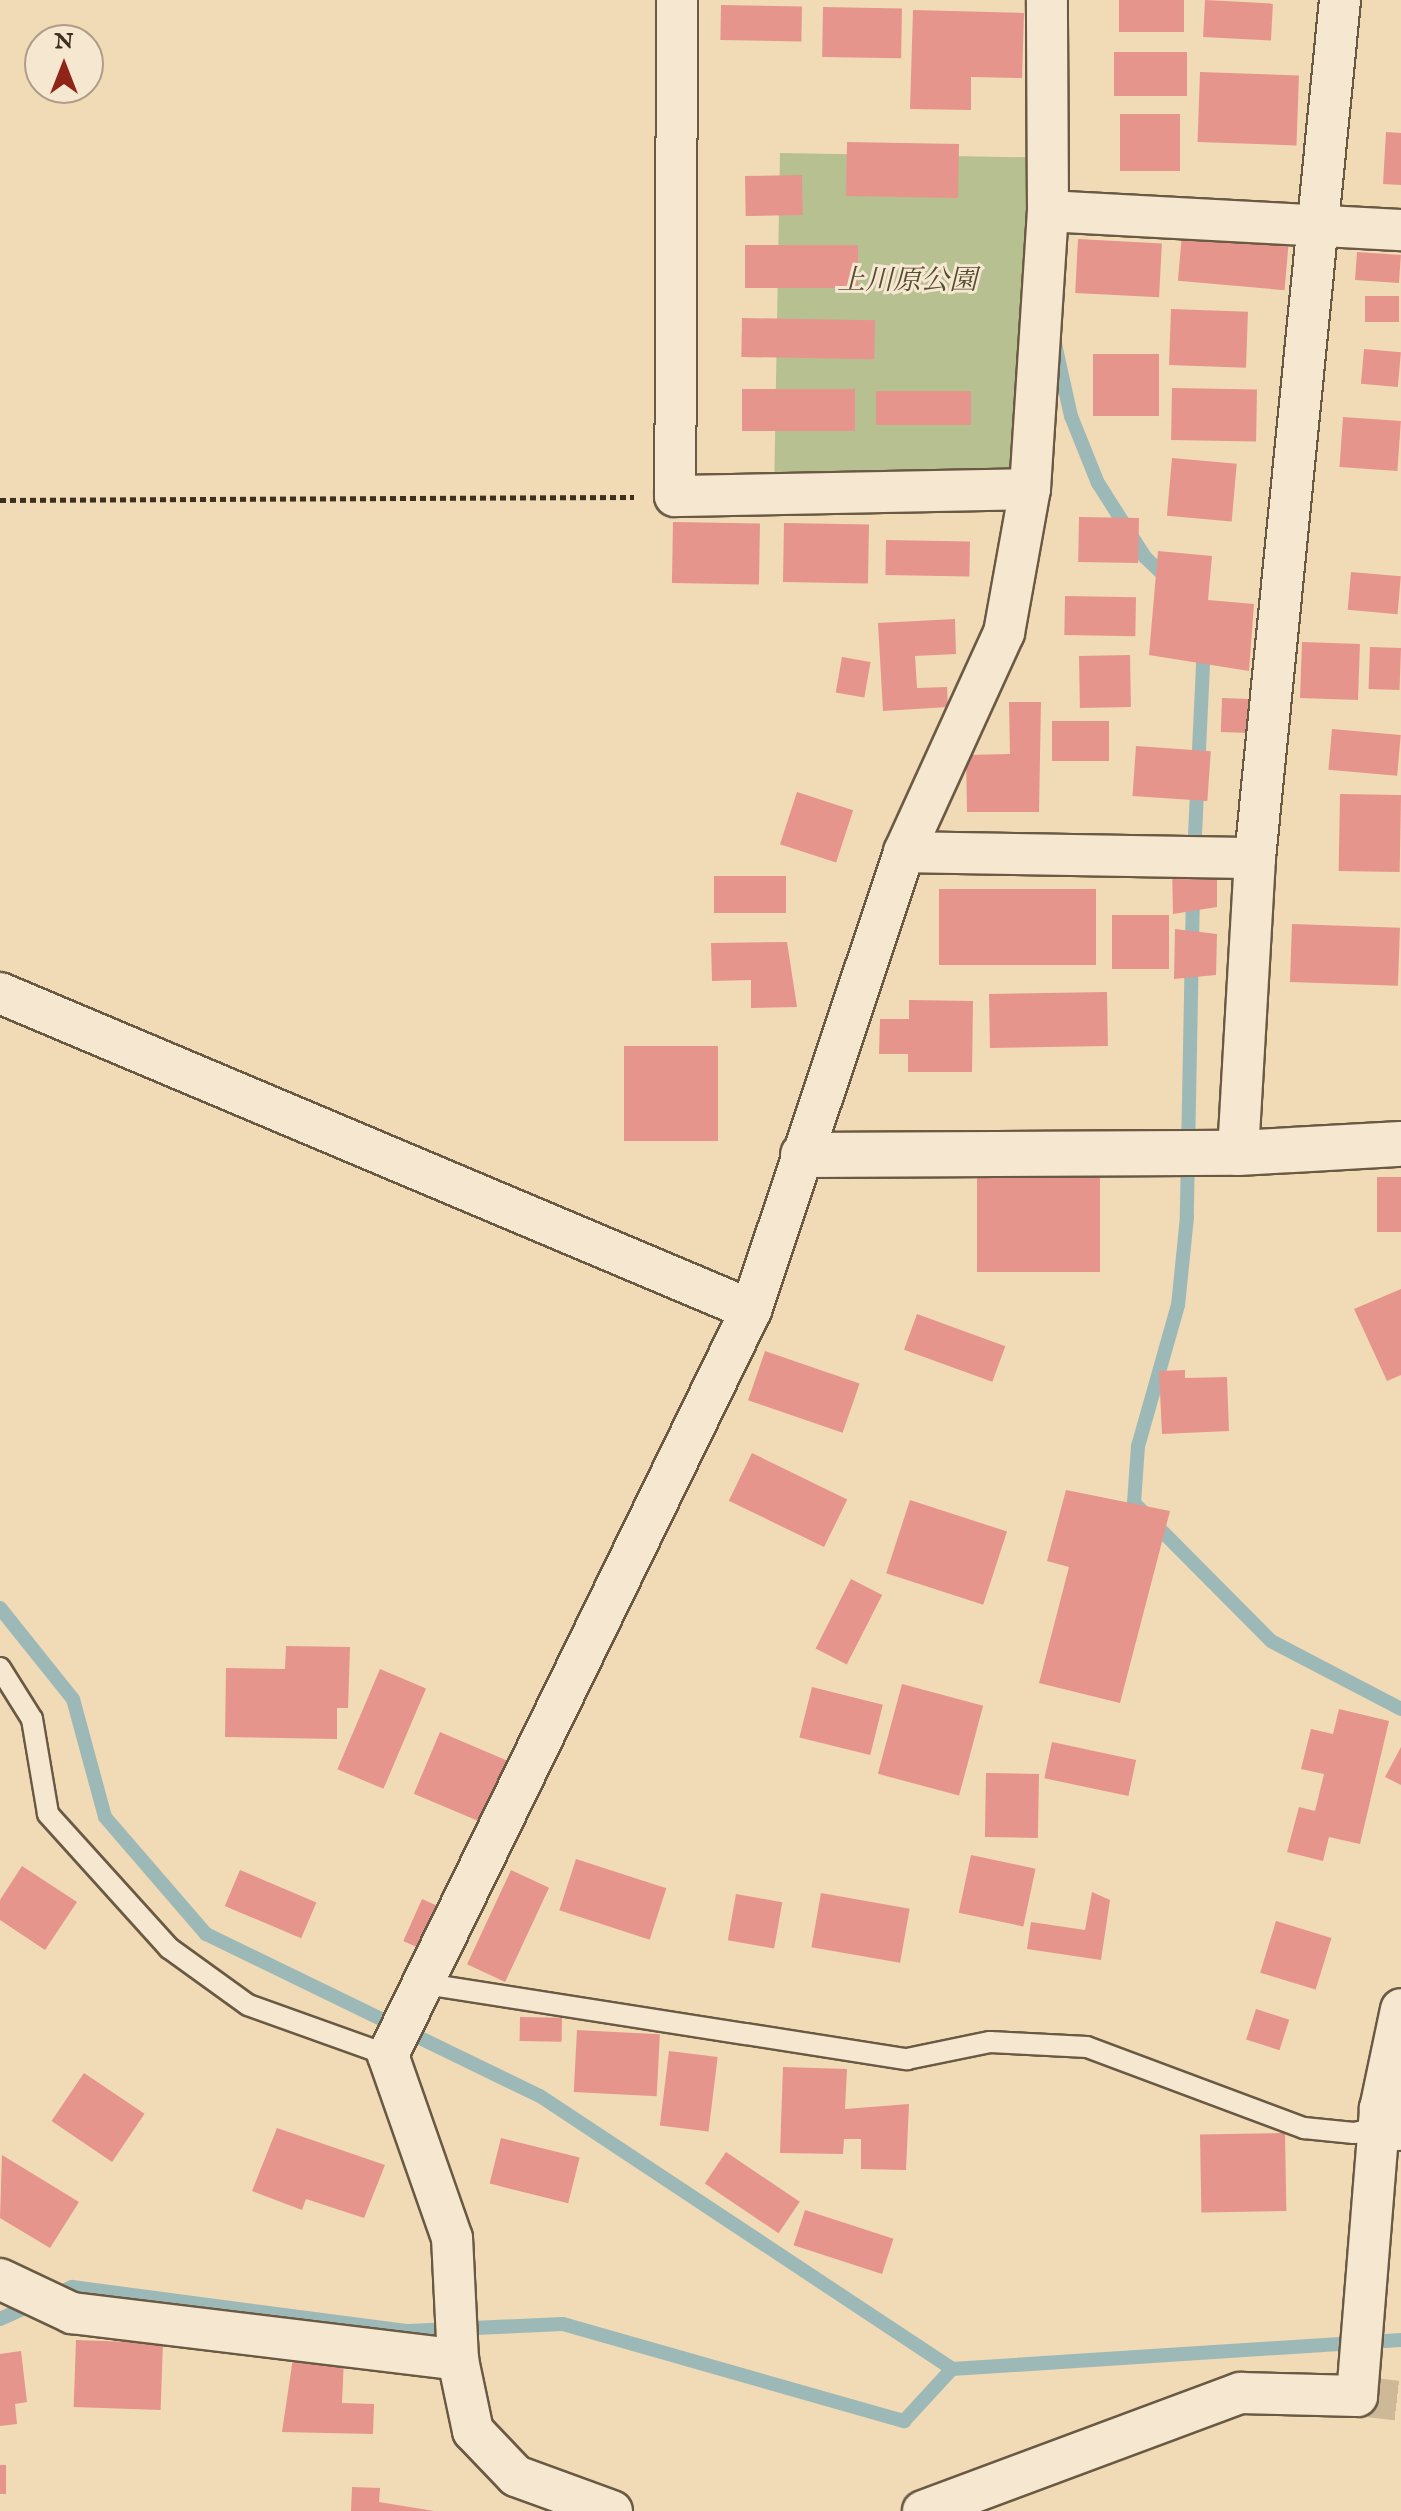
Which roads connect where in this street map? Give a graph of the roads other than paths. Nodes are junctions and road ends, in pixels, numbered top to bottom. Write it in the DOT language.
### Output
graph roads {
  1 [pos="677,0"];
  2 [pos="1047,0"];
  3 [pos="1340,0"];
  4 [pos="1048,211"];
  5 [pos="1318,224"];
  6 [pos="1401,230"];
  7 [pos="1030,489"];
  8 [pos="904,852"];
  9 [pos="1255,858"];
  10 [pos="0,993"];
  11 [pos="1401,1144"];
  12 [pos="1238,1153"];
  13 [pos="803,1155"];
  14 [pos="751,1310"];
  15 [pos="0,1668"];
  16 [pos="426,1984"];
  17 [pos="1401,2009"];
  18 [pos="388,2055"];
  19 [pos="1386,2123"];
  20 [pos="0,2279"];
  21 [pos="458,2360"];
  22 [pos="612,2511"];
  23 [pos="923,2511"];
  1 -- 7 [label="street"];
  2 -- 4 [label="street"];
  3 -- 5 [label="street"];
  4 -- 5 [label="street"];
  4 -- 7 [label="street"];
  5 -- 6 [label="street"];
  5 -- 9 [label="street"];
  7 -- 8 [label="street"];
  8 -- 9 [label="street"];
  8 -- 13 [label="street"];
  9 -- 12 [label="street"];
  10 -- 14 [label="street"];
  11 -- 12 [label="street"];
  12 -- 13 [label="street"];
  13 -- 14 [label="street"];
  14 -- 16 [label="street"];
  15 -- 18 [label="lane"];
  16 -- 18 [label="street"];
  16 -- 19 [label="lane"];
  17 -- 19 [label="street"];
  18 -- 21 [label="street"];
  19 -- 23 [label="street"];
  20 -- 21 [label="street"];
  21 -- 22 [label="street"];
}
